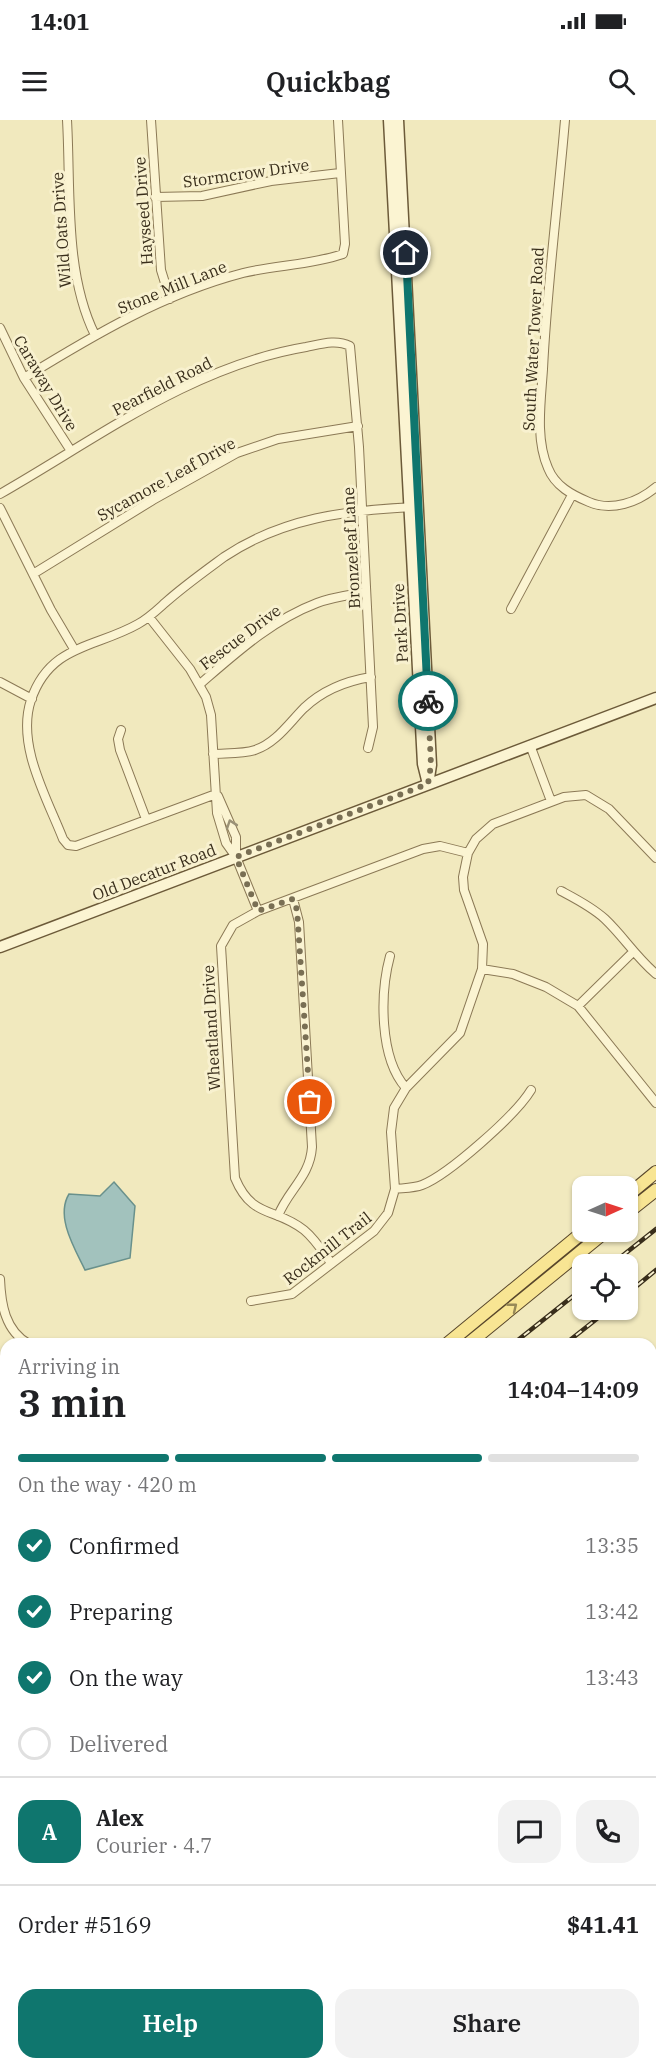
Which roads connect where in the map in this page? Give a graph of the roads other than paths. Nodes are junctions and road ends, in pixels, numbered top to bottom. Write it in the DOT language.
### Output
graph roads {
  1 [pos="67,120"];
  2 [pos="151,120"];
  3 [pos="338,120"];
  4 [pos="389,120"];
  5 [pos="398,120"];
  6 [pos="565,120"];
  7 [pos="340,173"];
  8 [pos="155,198"];
  9 [pos="170,299"];
  10 [pos="0,328"];
  11 [pos="95,335"];
  12 [pos="350,346"];
  13 [pos="24,378"];
  14 [pos="358,426"];
  15 [pos="72,451"];
  16 [pos="656,487"];
  17 [pos="0,494"];
  18 [pos="572,495"];
  19 [pos="413,507"];
  20 [pos="0,508"];
  21 [pos="362,509"];
  22 [pos="33,574"];
  23 [pos="366,592"];
  24 [pos="511,609"];
  25 [pos="149,618"];
  26 [pos="74,649"];
  27 [pos="371,677"];
  28 [pos="0,682"];
  29 [pos="200,684"];
  30 [pos="32,699"];
  31 [pos="656,699"];
  32 [pos="121,730"];
  33 [pos="530,745"];
  34 [pos="368,748"];
  35 [pos="213,754"];
  36 [pos="428,784"];
  37 [pos="216,794"];
  38 [pos="551,801"];
  39 [pos="146,819"];
  40 [pos="468,853"];
  41 [pos="236,857"];
  42 [pos="656,858"];
  43 [pos="561,891"];
  44 [pos="293,899"];
  45 [pos="258,911"];
  46 [pos="0,946"];
  47 [pos="632,953"];
  48 [pos="390,956"];
  49 [pos="482,969"];
  50 [pos="656,974"];
  51 [pos="578,1006"];
  52 [pos="406,1088"];
  53 [pos="531,1090"];
  54 [pos="656,1103"];
  55 [pos="656,1172"];
  56 [pos="638,1187"];
  57 [pos="395,1189"];
  58 [pos="656,1190"];
  59 [pos="638,1204"];
  60 [pos="278,1216"];
  61 [pos="572,1241"];
  62 [pos="593,1242"];
  63 [pos="332,1263"];
  64 [pos="0,1279"];
  65 [pos="251,1301"];
  66 [pos="20,1338"];
  67 [pos="454,1338"];
  68 [pos="475,1338"];
  1 -- 11 [label="street, Wild Oats Drive"];
  2 -- 8 [label="street, Hayseed Drive"];
  3 -- 7 [label="street"];
  4 -- 19 [label="street, Park Drive"];
  5 -- 19 [label="street, Park Drive"];
  6 -- 18 [label="street, South Water Tower Road"];
  7 -- 8 [label="street, Stormcrow Drive"];
  7 -- 9 [label="street, Stone Mill Lane"];
  8 -- 9 [label="street, Hayseed Drive"];
  9 -- 11 [label="street, Stone Mill Lane"];
  10 -- 13 [label="street, Caraway Drive"];
  11 -- 13 [label="street, Stone Mill Lane"];
  12 -- 14 [label="street, Bronzeleaf Lane"];
  12 -- 15 [label="street, Pearfield Road"];
  13 -- 15 [label="street, Caraway Drive"];
  14 -- 21 [label="street, Bronzeleaf Lane"];
  14 -- 22 [label="street, Sycamore Leaf Drive"];
  15 -- 17 [label="street, Pearfield Road"];
  16 -- 18 [label="street, South Water Tower Road"];
  18 -- 24 [label="street"];
  19 -- 21 [label="street"];
  19 -- 36 [label="street, Park Drive"];
  20 -- 22 [label="street"];
  21 -- 23 [label="street, Bronzeleaf Lane"];
  21 -- 25 [label="street"];
  22 -- 26 [label="street"];
  23 -- 27 [label="street, Bronzeleaf Lane"];
  23 -- 29 [label="street, Fescue Drive"];
  25 -- 26 [label="street"];
  25 -- 29 [label="street"];
  26 -- 30 [label="street"];
  27 -- 34 [label="street, Bronzeleaf Lane"];
  27 -- 35 [label="street"];
  28 -- 30 [label="street"];
  29 -- 35 [label="street"];
  30 -- 39 [label="street"];
  31 -- 33 [label="street, Old Decatur Road"];
  32 -- 39 [label="street"];
  33 -- 36 [label="street, Old Decatur Road"];
  33 -- 38 [label="street"];
  35 -- 37 [label="street"];
  36 -- 41 [label="street, Old Decatur Road"];
  37 -- 39 [label="street"];
  37 -- 41 [label="street"];
  38 -- 40 [label="street, Rockmill Trail"];
  38 -- 42 [label="street, Rockmill Trail"];
  40 -- 44 [label="street, Wheatland Drive"];
  40 -- 49 [label="street, Rockmill Trail"];
  41 -- 45 [label="street"];
  41 -- 46 [label="street, Old Decatur Road"];
  43 -- 47 [label="street"];
  44 -- 45 [label="street, Wheatland Drive"];
  44 -- 60 [label="street"];
  45 -- 60 [label="street, Wheatland Drive"];
  47 -- 50 [label="street"];
  47 -- 51 [label="street"];
  48 -- 52 [label="street"];
  49 -- 51 [label="street"];
  49 -- 52 [label="street, Rockmill Trail"];
  51 -- 54 [label="street"];
  52 -- 57 [label="street, Rockmill Trail"];
  53 -- 57 [label="street"];
  55 -- 56 [label="main road"];
  57 -- 63 [label="street, Rockmill Trail"];
  58 -- 59 [label="main road"];
  60 -- 63 [label="street, Wheatland Drive"];
  61 -- 67 [label="main road"];
  68 -- 62 [label="main road, one-way"];
  63 -- 65 [label="street, Rockmill Trail"];
  64 -- 66 [label="street"];
}
